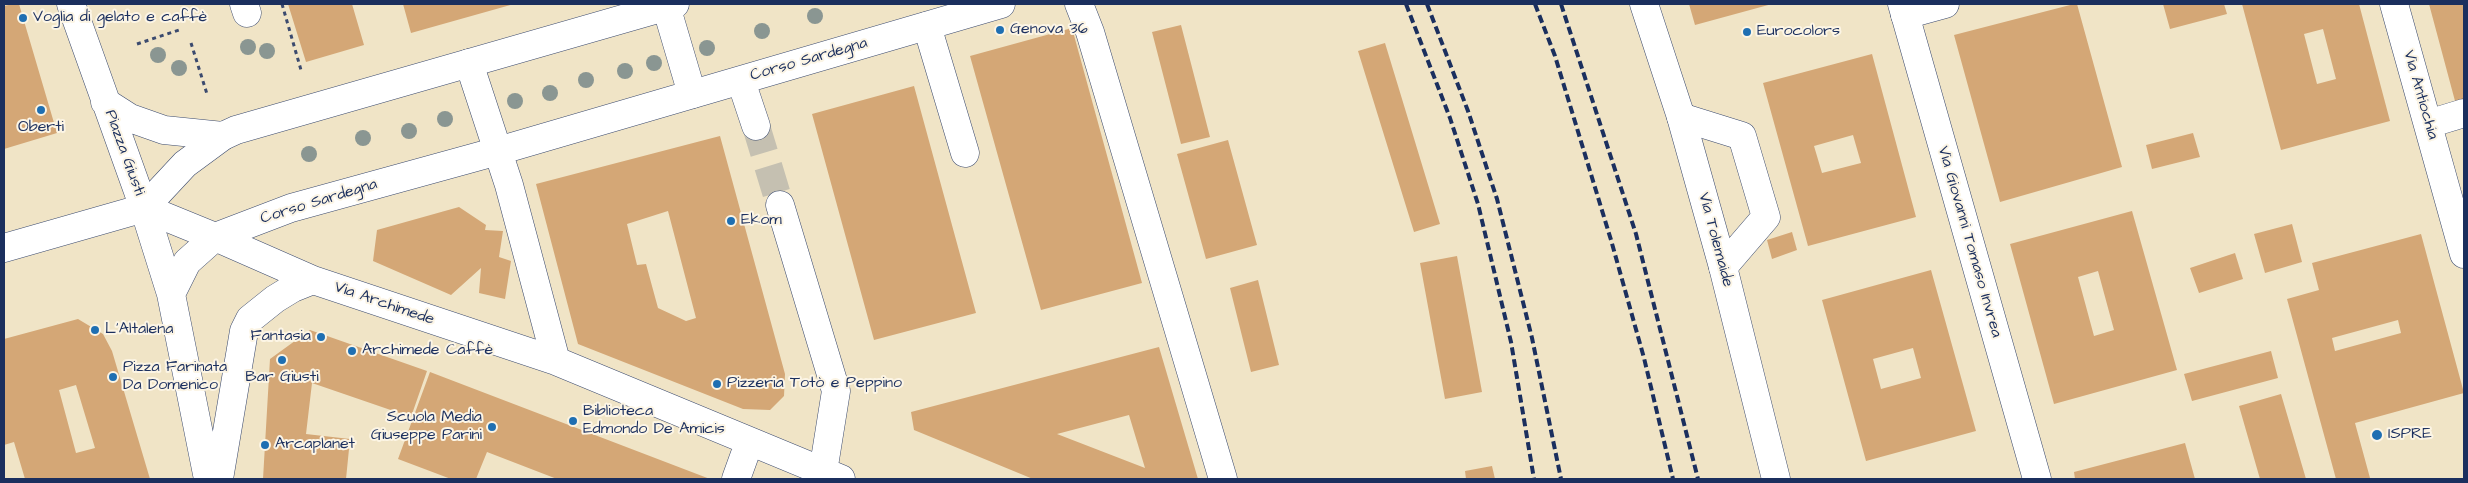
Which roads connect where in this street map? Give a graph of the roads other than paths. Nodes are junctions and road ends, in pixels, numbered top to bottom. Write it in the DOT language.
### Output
graph roads {
  1 [pos="71,4"];
  2 [pos="1001,4"];
  3 [pos="1079,4"];
  4 [pos="1644,4"];
  5 [pos="1945,4"];
  6 [pos="2394,4"];
  7 [pos="670,5"];
  8 [pos="1903,10"];
  9 [pos="927,26"];
  10 [pos="469,64"];
  11 [pos="740,81"];
  12 [pos="692,94"];
  13 [pos="105,102"];
  14 [pos="2464,113"];
  15 [pos="1681,117"];
  16 [pos="2428,124"];
  17 [pos="756,126"];
  18 [pos="223,136"];
  19 [pos="498,151"];
  20 [pos="965,153"];
  21 [pos="2455,184"];
  22 [pos="780,205"];
  23 [pos="144,208"];
  24 [pos="215,237"];
  25 [pos="4,248"];
  26 [pos="2464,254"];
  27 [pos="1723,267"];
  28 [pos="313,280"];
  29 [pos="171,294"];
  30 [pos="556,361"];
  31 [pos="749,443"];
  32 [pos="821,475"];
  33 [pos="208,479"];
  34 [pos="219,479"];
  35 [pos="736,479"];
  36 [pos="1222,479"];
  37 [pos="1776,479"];
  38 [pos="2037,479"];
  1 -- 13 [label="main road"];
  2 -- 9 [label="main road, Corso Sardegna"];
  3 -- 36 [label="main road"];
  4 -- 15 [label="main road, Via Tolemaide"];
  5 -- 8 [label="main road"];
  6 -- 16 [label="main road, Via Antiochia"];
  7 -- 10 [label="main road"];
  7 -- 12 [label="main road"];
  8 -- 38 [label="main road, Via Giovanni Tomaso Invrea"];
  9 -- 11 [label="main road, Corso Sardegna"];
  9 -- 20 [label="main road"];
  10 -- 18 [label="main road"];
  10 -- 19 [label="main road"];
  11 -- 12 [label="main road, Corso Sardegna"];
  11 -- 17 [label="main road"];
  12 -- 19 [label="main road, Corso Sardegna"];
  13 -- 18 [label="main road, Piazza Giusti"];
  13 -- 23 [label="main road, Piazza Giusti"];
  14 -- 16 [label="main road"];
  15 -- 27 [label="main road, Via Tolemaide"];
  15 -- 27 [label="main road"];
  16 -- 21 [label="main road, Via Antiochia"];
  18 -- 23 [label="main road"];
  19 -- 24 [label="main road, Corso Sardegna"];
  19 -- 30 [label="main road"];
  21 -- 26 [label="main road, Via Antiochia"];
  22 -- 32 [label="main road"];
  23 -- 24 [label="main road"];
  23 -- 25 [label="main road"];
  23 -- 29 [label="main road, Piazza Giusti"];
  24 -- 28 [label="main road, Via Archimede"];
  24 -- 29 [label="main road"];
  27 -- 37 [label="main road, Via Tolemaide"];
  28 -- 30 [label="main road, Via Archimede"];
  28 -- 34 [label="main road"];
  29 -- 33 [label="main road, Piazza Giusti"];
  30 -- 31 [label="main road, Via Archimede"];
  31 -- 32 [label="main road, Via Archimede"];
  31 -- 35 [label="main road"];
}
